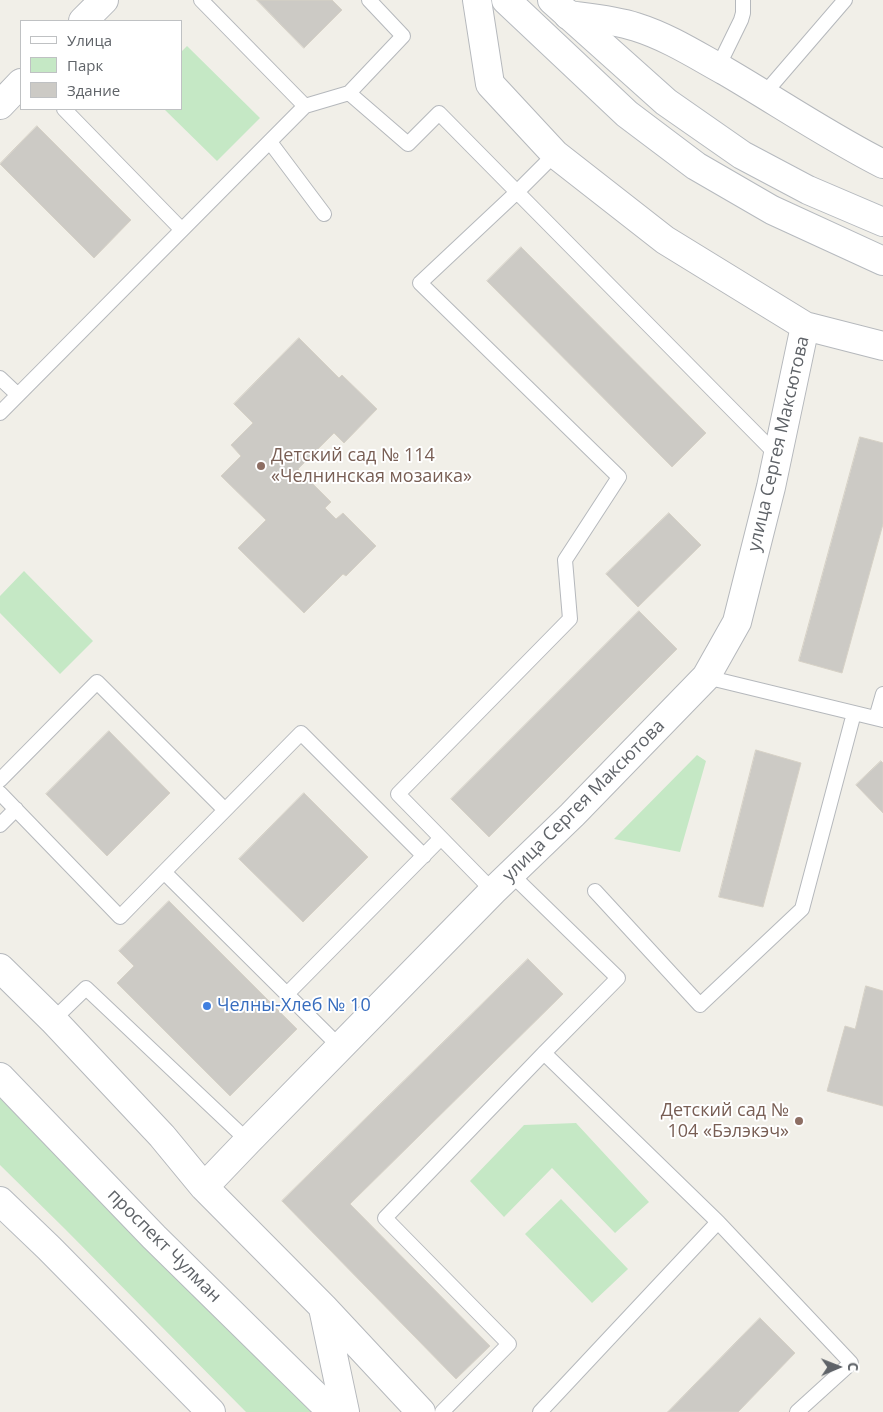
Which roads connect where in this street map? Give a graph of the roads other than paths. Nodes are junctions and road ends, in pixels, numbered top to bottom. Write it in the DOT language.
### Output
graph roads {
  1 [pos="104,0"];
  2 [pos="202,0"];
  3 [pos="369,0"];
  4 [pos="477,0"];
  5 [pos="506,0"];
  6 [pos="742,0"];
  7 [pos="845,0"];
  8 [pos="560,8"];
  9 [pos="84,20"];
  10 [pos="718,67"];
  11 [pos="20,84"];
  12 [pos="349,93"];
  13 [pos="764,94"];
  14 [pos="0,105"];
  15 [pos="305,106"];
  16 [pos="65,110"];
  17 [pos="270,142"];
  18 [pos="555,154"];
  19 [pos="883,164"];
  20 [pos="517,192"];
  21 [pos="324,214"];
  22 [pos="883,222"];
  23 [pos="182,230"];
  24 [pos="883,261"];
  25 [pos="805,326"];
  26 [pos="883,346"];
  27 [pos="0,378"];
  28 [pos="18,395"];
  29 [pos="0,413"];
  30 [pos="778,456"];
  31 [pos="706,677"];
  32 [pos="883,694"];
  33 [pos="854,713"];
  34 [pos="880,719"];
  35 [pos="0,780"];
  36 [pos="0,793"];
  37 [pos="16,809"];
  38 [pos="225,810"];
  39 [pos="0,825"];
  40 [pos="441,838"];
  41 [pos="424,856"];
  42 [pos="164,872"];
  43 [pos="502,882"];
  44 [pos="595,891"];
  45 [pos="0,968"];
  46 [pos="287,994"];
  47 [pos="53,1020"];
  48 [pos="340,1047"];
  49 [pos="544,1053"];
  50 [pos="0,1077"];
  51 [pos="248,1141"];
  52 [pos="204,1187"];
  53 [pos="0,1201"];
  54 [pos="718,1222"];
  55 [pos="323,1307"];
  56 [pos="211,1412"];
  57 [pos="332,1412"];
  58 [pos="345,1412"];
  59 [pos="421,1412"];
  60 [pos="442,1412"];
  61 [pos="540,1412"];
  62 [pos="797,1412"];
  1 -- 9 [label="street"];
  2 -- 15 [label="lane"];
  3 -- 12 [label="lane"];
  4 -- 18 [label="street"];
  5 -- 24 [label="street"];
  6 -- 10 [label="lane"];
  7 -- 13 [label="lane"];
  8 -- 10 [label="street"];
  8 -- 22 [label="street"];
  10 -- 13 [label="street"];
  11 -- 14 [label="street"];
  12 -- 15 [label="lane"];
  12 -- 20 [label="lane"];
  13 -- 19 [label="street"];
  15 -- 17 [label="lane"];
  16 -- 23 [label="lane"];
  17 -- 21 [label="lane"];
  17 -- 23 [label="lane"];
  18 -- 20 [label="lane"];
  18 -- 25 [label="street"];
  20 -- 30 [label="lane"];
  20 -- 40 [label="lane"];
  23 -- 28 [label="lane"];
  25 -- 26 [label="street"];
  25 -- 30 [label="street, улица Сергея Максютова"];
  27 -- 28 [label="lane"];
  28 -- 29 [label="lane"];
  30 -- 31 [label="street, улица Сергея Максютова"];
  31 -- 33 [label="lane"];
  31 -- 43 [label="street, улица Сергея Максютова"];
  32 -- 34 [label="lane"];
  33 -- 34 [label="lane"];
  33 -- 44 [label="lane"];
  35 -- 38 [label="lane"];
  36 -- 37 [label="lane"];
  37 -- 39 [label="lane"];
  37 -- 42 [label="lane"];
  38 -- 41 [label="lane"];
  38 -- 42 [label="lane"];
  40 -- 41 [label="lane"];
  40 -- 43 [label="lane"];
  41 -- 46 [label="lane"];
  42 -- 46 [label="lane"];
  43 -- 48 [label="street, улица Сергея Максютова"];
  43 -- 49 [label="lane"];
  45 -- 47 [label="street"];
  46 -- 48 [label="lane"];
  47 -- 51 [label="lane"];
  47 -- 52 [label="street"];
  48 -- 51 [label="street, улица Сергея Максютова"];
  49 -- 54 [label="lane"];
  49 -- 60 [label="lane"];
  50 -- 57 [label="street, проспект Чулман"];
  51 -- 52 [label="street, улица Сергея Максютова"];
  52 -- 55 [label="street"];
  53 -- 56 [label="street"];
  54 -- 61 [label="lane"];
  54 -- 62 [label="lane"];
  55 -- 58 [label="street"];
  55 -- 59 [label="street"];
}
